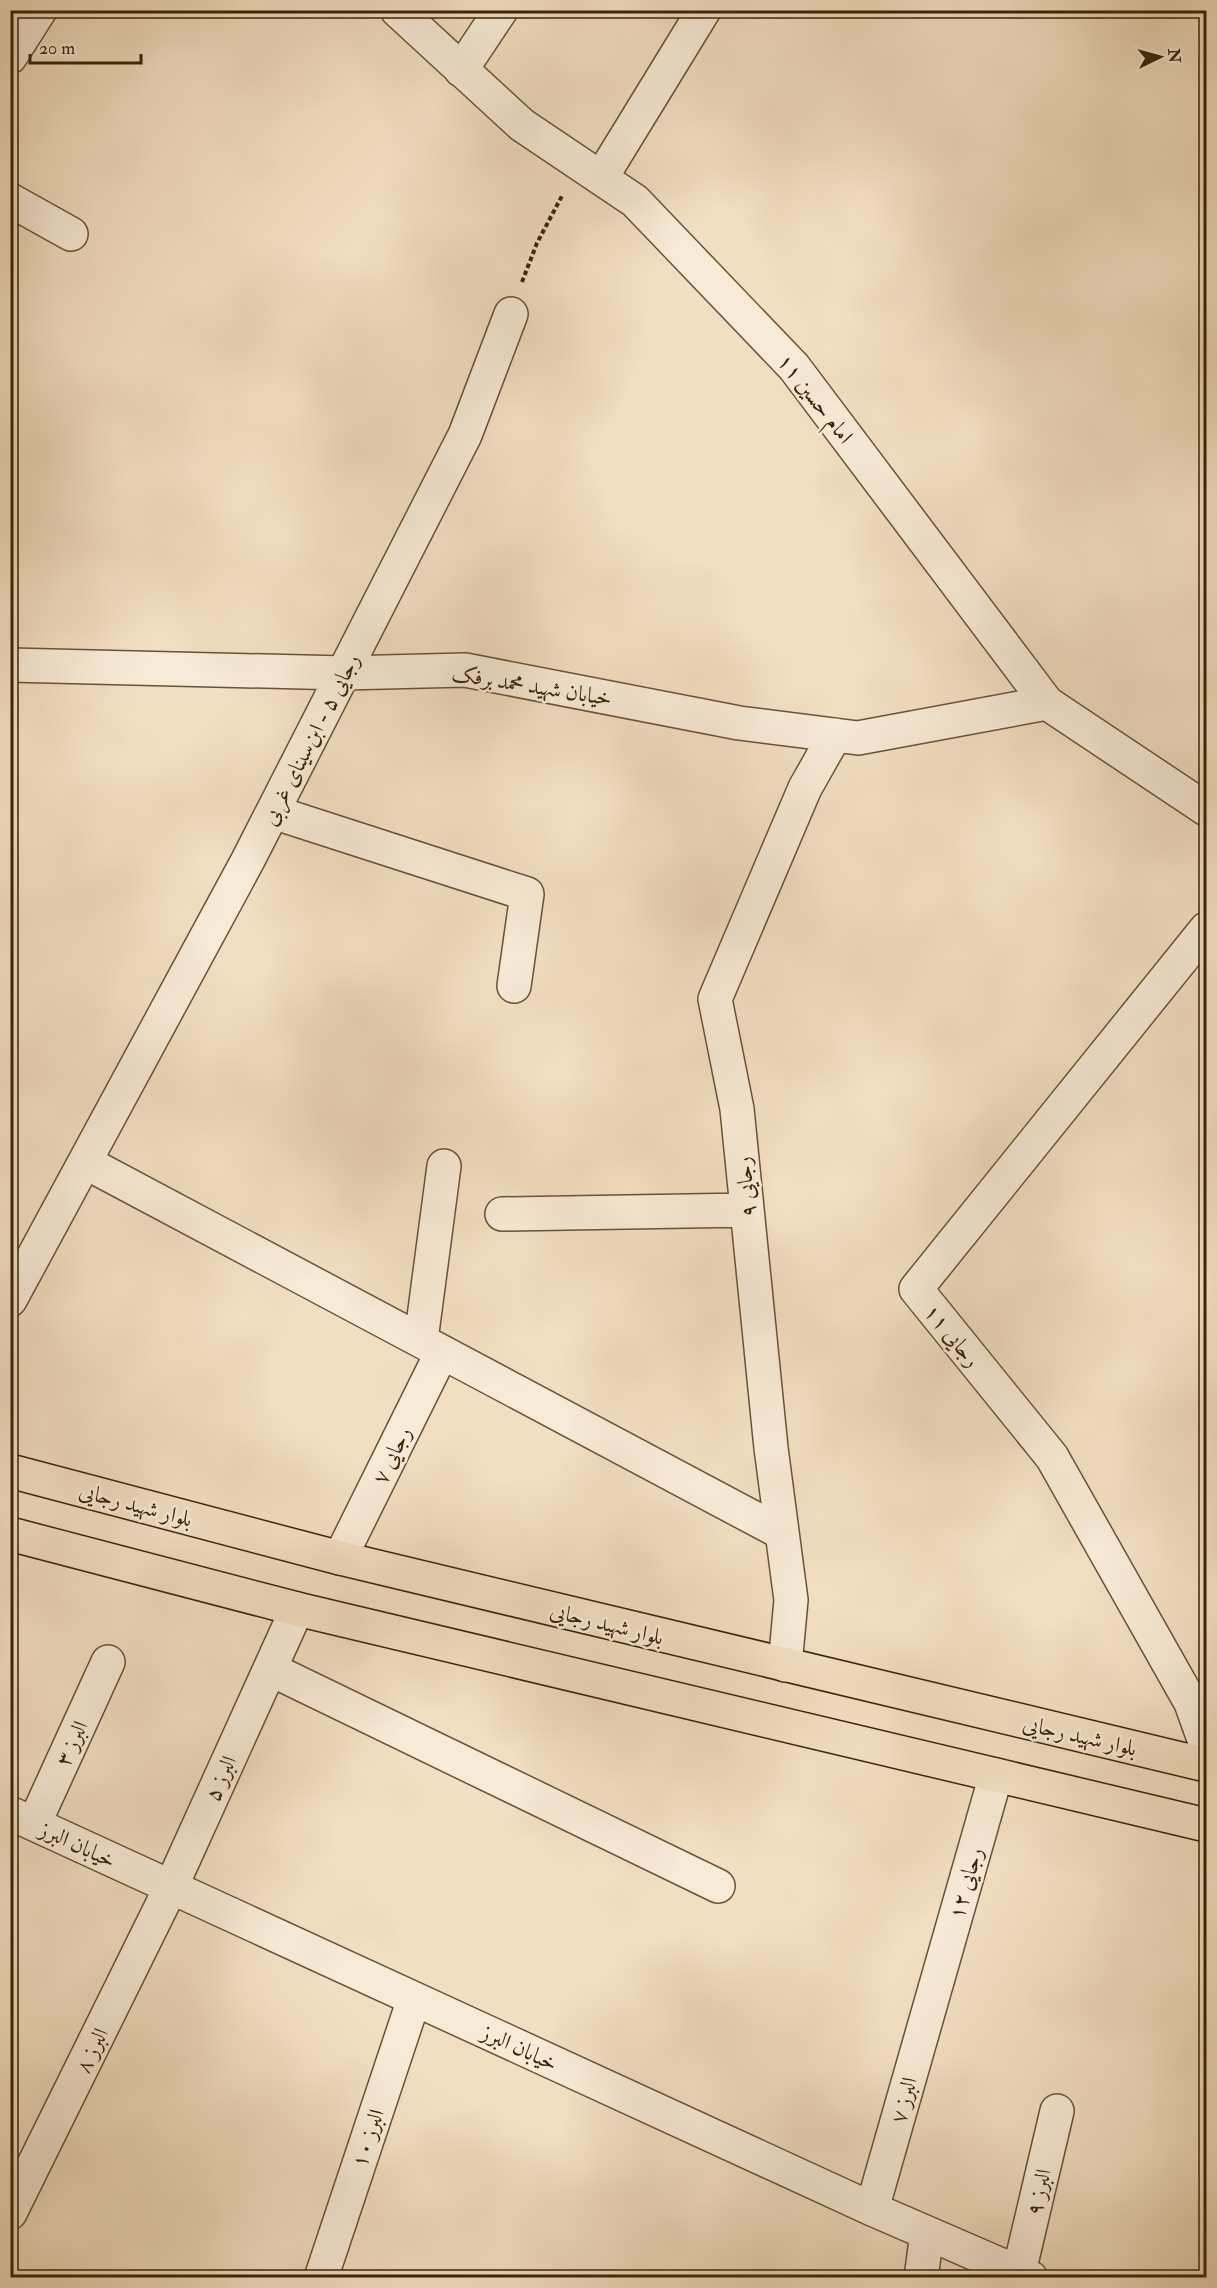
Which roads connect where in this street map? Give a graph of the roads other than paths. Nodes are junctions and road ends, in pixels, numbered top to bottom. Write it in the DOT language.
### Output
graph roads {
  1 [pos="397,10"];
  2 [pos="501,10"];
  3 [pos="704,10"];
  4 [pos="32,13"];
  5 [pos="10,57"];
  6 [pos="461,70"];
  7 [pos="590,171"];
  8 [pos="10,201"];
  9 [pos="71,234"];
  10 [pos="511,314"];
  11 [pos="10,665"];
  12 [pos="344,673"];
  13 [pos="1047,704"];
  14 [pos="835,735"];
  15 [pos="1206,808"];
  16 [pos="273,812"];
  17 [pos="1206,929"];
  18 [pos="514,986"];
  19 [pos="85,1161"];
  20 [pos="444,1166"];
  21 [pos="747,1210"];
  22 [pos="502,1214"];
  23 [pos="10,1300"];
  24 [pos="432,1346"];
  25 [pos="10,1471"];
  26 [pos="782,1533"];
  27 [pos="10,1534"];
  28 [pos="340,1558"];
  29 [pos="297,1609"];
  30 [pos="108,1662"];
  31 [pos="785,1665"];
  32 [pos="270,1669"];
  33 [pos="1206,1745"];
  34 [pos="1206,1765"];
  35 [pos="996,1775"];
  36 [pos="22,1818"];
  37 [pos="1206,1825"];
  38 [pos="718,1886"];
  39 [pos="171,1887"];
  40 [pos="934,1992"];
  41 [pos="414,1998"];
  42 [pos="1058,2111"];
  43 [pos="872,2209"];
  44 [pos="10,2213"];
  45 [pos="927,2233"];
  46 [pos="1025,2275"];
  47 [pos="321,2277"];
  48 [pos="921,2277"];
  1 -- 6 [label="street, امام حسین ۱۱"];
  2 -- 6 [label="street"];
  3 -- 7 [label="street"];
  4 -- 5 [label="street"];
  6 -- 7 [label="street, امام حسین ۱۱"];
  7 -- 13 [label="street, امام حسین ۱۱"];
  8 -- 9 [label="street"];
  10 -- 12 [label="street, رجایی ۵ - ابن‌سینای غربی"];
  11 -- 12 [label="street, خیابان شهید محمد برفک"];
  12 -- 14 [label="street, خیابان شهید محمد برفک"];
  12 -- 16 [label="street, رجایی ۵ - ابن‌سینای غربی"];
  13 -- 14 [label="street, خیابان شهید محمد برفک"];
  13 -- 15 [label="street, امام حسین ۱۱"];
  14 -- 21 [label="street, رجایی ۹"];
  16 -- 18 [label="street"];
  16 -- 19 [label="street, رجایی ۵ - ابن‌سینای غربی"];
  17 -- 33 [label="street, رجایی ۱۱"];
  19 -- 23 [label="street, رجایی ۵ - ابن‌سینای غربی"];
  19 -- 24 [label="street"];
  20 -- 24 [label="street, رجایی ۷"];
  21 -- 22 [label="street"];
  21 -- 26 [label="street, رجایی ۹"];
  24 -- 26 [label="street"];
  24 -- 28 [label="street, رجایی ۷"];
  25 -- 28 [label="main road, بلوار شهید رجایی"];
  26 -- 31 [label="street, رجایی ۹"];
  27 -- 29 [label="main road"];
  28 -- 31 [label="main road, بلوار شهید رجایی"];
  29 -- 32 [label="street, البرز ۵"];
  29 -- 35 [label="main road"];
  30 -- 36 [label="street, البرز ۳"];
  31 -- 34 [label="main road, بلوار شهید رجایی"];
  32 -- 38 [label="street"];
  32 -- 39 [label="street, البرز ۵"];
  35 -- 37 [label="main road"];
  35 -- 40 [label="street, رجایی ۱۲"];
  36 -- 39 [label="street, خیابان البرز"];
  39 -- 41 [label="street, خیابان البرز"];
  39 -- 44 [label="street, البرز ۸"];
  40 -- 43 [label="street, البرز ۷"];
  41 -- 43 [label="street, خیابان البرز"];
  41 -- 47 [label="street, البرز ۱۰"];
  42 -- 46 [label="street, البرز ۹"];
  43 -- 45 [label="street, خیابان البرز"];
  45 -- 46 [label="street, خیابان البرز"];
  45 -- 48 [label="street"];
}
